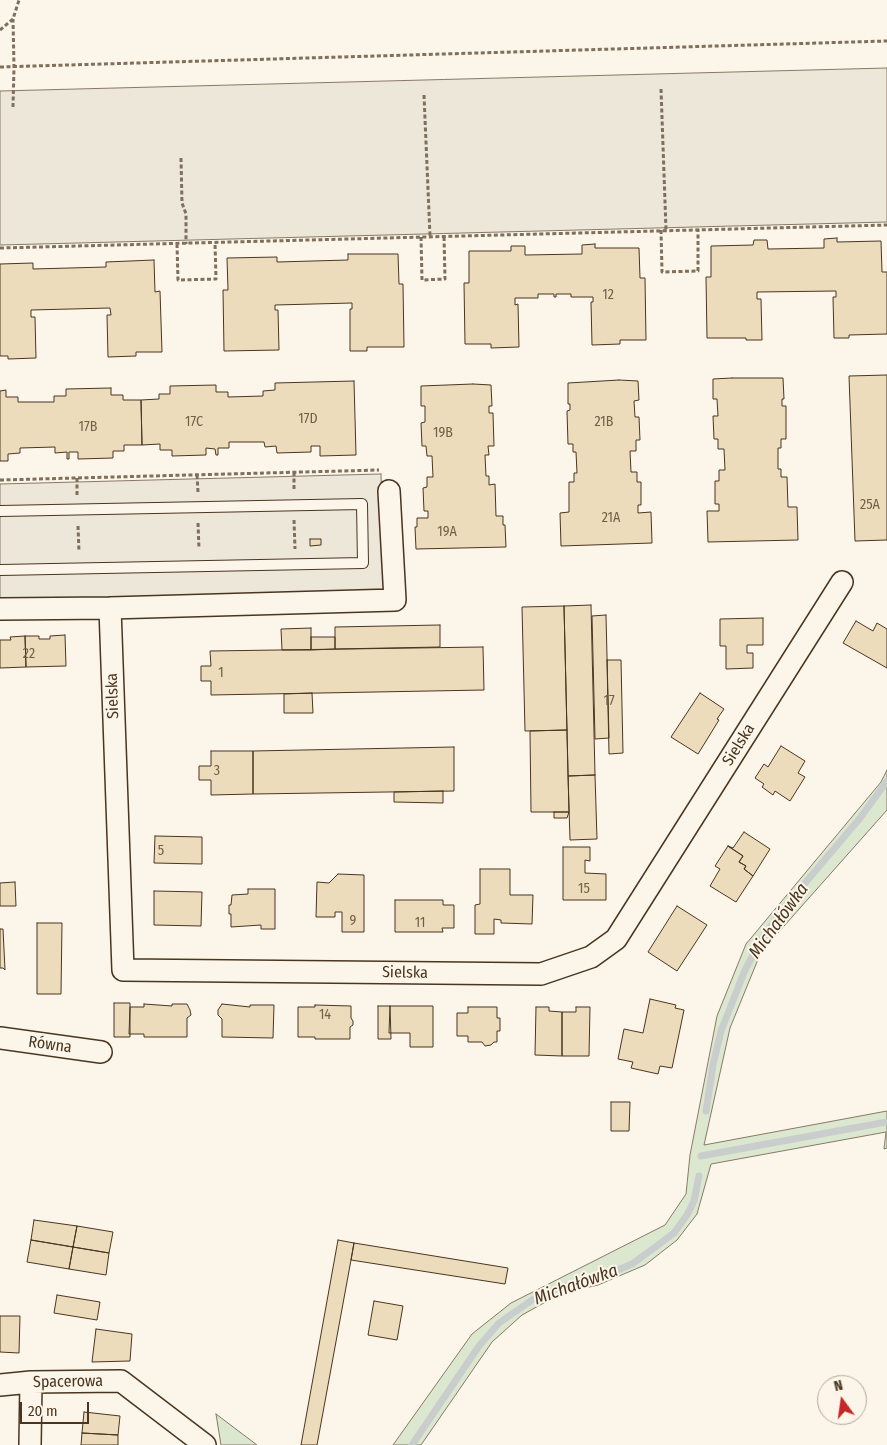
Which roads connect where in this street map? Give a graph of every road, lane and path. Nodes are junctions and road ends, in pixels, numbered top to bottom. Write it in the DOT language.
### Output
graph roads {
  1 [pos="19,0"];
  2 [pos="13,19"];
  3 [pos="0,30"];
  4 [pos="887,41"];
  5 [pos="0,67"];
  6 [pos="14,67"];
  7 [pos="661,89"];
  8 [pos="424,95"];
  9 [pos="12,107"];
  10 [pos="181,158"];
  11 [pos="887,224"];
  12 [pos="698,229"];
  13 [pos="664,230"];
  14 [pos="430,236"];
  15 [pos="444,236"];
  16 [pos="421,237"];
  17 [pos="215,243"];
  18 [pos="177,244"];
  19 [pos="186,244"];
  20 [pos="0,248"];
  21 [pos="380,470"];
  22 [pos="77,478"];
  23 [pos="0,480"];
  24 [pos="389,491"];
  25 [pos="78,510"];
  26 [pos="0,511"];
  27 [pos="79,569"];
  28 [pos="0,570"];
  29 [pos="842,582"];
  30 [pos="110,608"];
  31 [pos="0,609"];
  32 [pos="0,1038"];
  33 [pos="100,1052"];
  34 [pos="31,1382"];
  35 [pos="0,1385"];
  36 [pos="30,1445"];
  37 [pos="205,1445"];
  1 -- 2 [label="path"];
  2 -- 3 [label="path"];
  2 -- 6 [label="path"];
  4 -- 6 [label="path"];
  5 -- 6 [label="path"];
  6 -- 9 [label="path"];
  7 -- 13 [label="path"];
  8 -- 14 [label="path"];
  10 -- 19 [label="path"];
  11 -- 12 [label="path"];
  12 -- 13 [label="path"];
  12 -- 13 [label="path"];
  13 -- 15 [label="path"];
  14 -- 15 [label="path"];
  14 -- 16 [label="path"];
  15 -- 16 [label="path"];
  16 -- 17 [label="path"];
  17 -- 18 [label="path"];
  17 -- 19 [label="path"];
  18 -- 19 [label="path"];
  18 -- 20 [label="path"];
  21 -- 22 [label="path"];
  22 -- 23 [label="path"];
  22 -- 25 [label="path"];
  24 -- 30 [label="street"];
  25 -- 26 [label="lane"];
  25 -- 27 [label="path"];
  25 -- 27 [label="lane"];
  27 -- 28 [label="lane"];
  29 -- 30 [label="street, Sielska"];
  30 -- 31 [label="street"];
  32 -- 33 [label="street, Równa"];
  34 -- 35 [label="street, Spacerowa"];
  34 -- 36 [label="street"];
  34 -- 37 [label="street, Spacerowa"];
}
